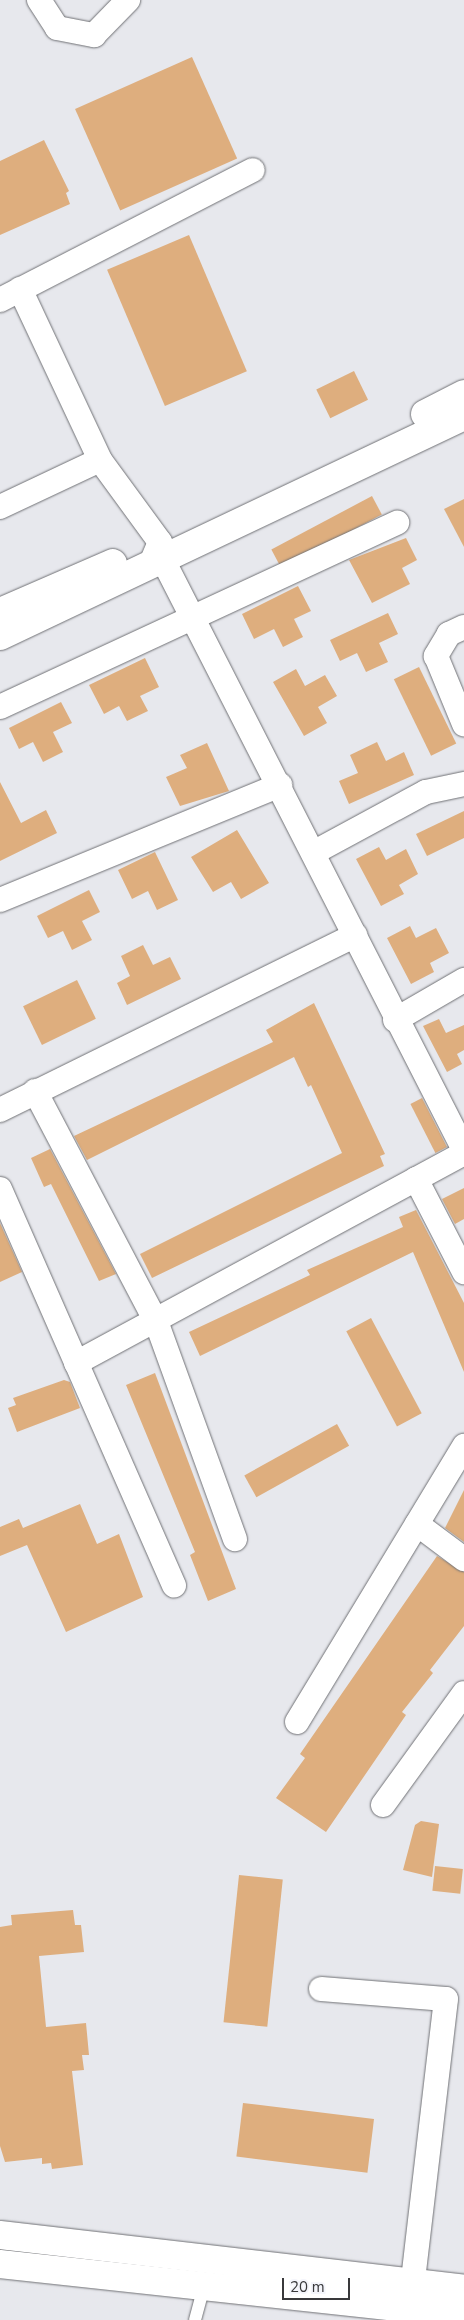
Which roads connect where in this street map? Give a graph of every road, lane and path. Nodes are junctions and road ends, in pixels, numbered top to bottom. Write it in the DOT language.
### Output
graph roads {
  1 [pos="39,0"];
  2 [pos="128,0"];
  3 [pos="253,170"];
  4 [pos="10,294"];
  5 [pos="464,394"];
  6 [pos="464,416"];
  7 [pos="100,460"];
  8 [pos="1,505"];
  9 [pos="397,523"];
  10 [pos="157,556"];
  11 [pos="0,612"];
  12 [pos="194,620"];
  13 [pos="464,627"];
  14 [pos="0,636"];
  15 [pos="0,707"];
  16 [pos="464,724"];
  17 [pos="464,784"];
  18 [pos="280,785"];
  19 [pos="313,853"];
  20 [pos="0,900"];
  21 [pos="355,935"];
  22 [pos="464,980"];
  23 [pos="395,1020"];
  24 [pos="35,1091"];
  25 [pos="0,1110"];
  26 [pos="464,1152"];
  27 [pos="416,1179"];
  28 [pos="0,1189"];
  29 [pos="464,1272"];
  30 [pos="156,1321"];
  31 [pos="76,1363"];
  32 [pos="464,1446"];
  33 [pos="417,1524"];
  34 [pos="234,1539"];
  35 [pos="464,1559"];
  36 [pos="174,1585"];
  37 [pos="464,1693"];
  38 [pos="297,1722"];
  39 [pos="383,1805"];
  40 [pos="321,1989"];
  41 [pos="0,2234"];
  42 [pos="0,2264"];
  43 [pos="413,2282"];
  44 [pos="204,2286"];
  45 [pos="464,2289"];
  46 [pos="421,2309"];
  47 [pos="379,2312"];
  48 [pos="464,2314"];
  49 [pos="195,2320"];
  1 -- 2 [label="street"];
  3 -- 4 [label="street"];
  4 -- 7 [label="street"];
  5 -- 10 [label="main road"];
  6 -- 10 [label="main road"];
  7 -- 8 [label="street"];
  7 -- 10 [label="street"];
  9 -- 12 [label="street"];
  10 -- 11 [label="main road"];
  10 -- 12 [label="street"];
  10 -- 14 [label="main road"];
  12 -- 15 [label="street"];
  12 -- 18 [label="street"];
  13 -- 16 [label="street"];
  17 -- 19 [label="street"];
  18 -- 19 [label="street"];
  18 -- 20 [label="street"];
  19 -- 21 [label="street"];
  21 -- 23 [label="street"];
  21 -- 24 [label="street"];
  22 -- 23 [label="street"];
  23 -- 26 [label="street"];
  24 -- 25 [label="street"];
  24 -- 30 [label="street"];
  26 -- 27 [label="street"];
  27 -- 29 [label="street"];
  27 -- 30 [label="street"];
  28 -- 31 [label="street"];
  30 -- 31 [label="street"];
  30 -- 34 [label="street"];
  31 -- 36 [label="street"];
  32 -- 33 [label="street"];
  33 -- 35 [label="street"];
  33 -- 38 [label="street"];
  37 -- 39 [label="street"];
  40 -- 43 [label="street"];
  41 -- 43 [label="main road"];
  42 -- 44 [label="main road"];
  43 -- 45 [label="main road"];
  43 -- 46 [label="street"];
  44 -- 47 [label="main road"];
  44 -- 49 [label="lane"];
  46 -- 47 [label="main road"];
  46 -- 48 [label="main road"];
}
